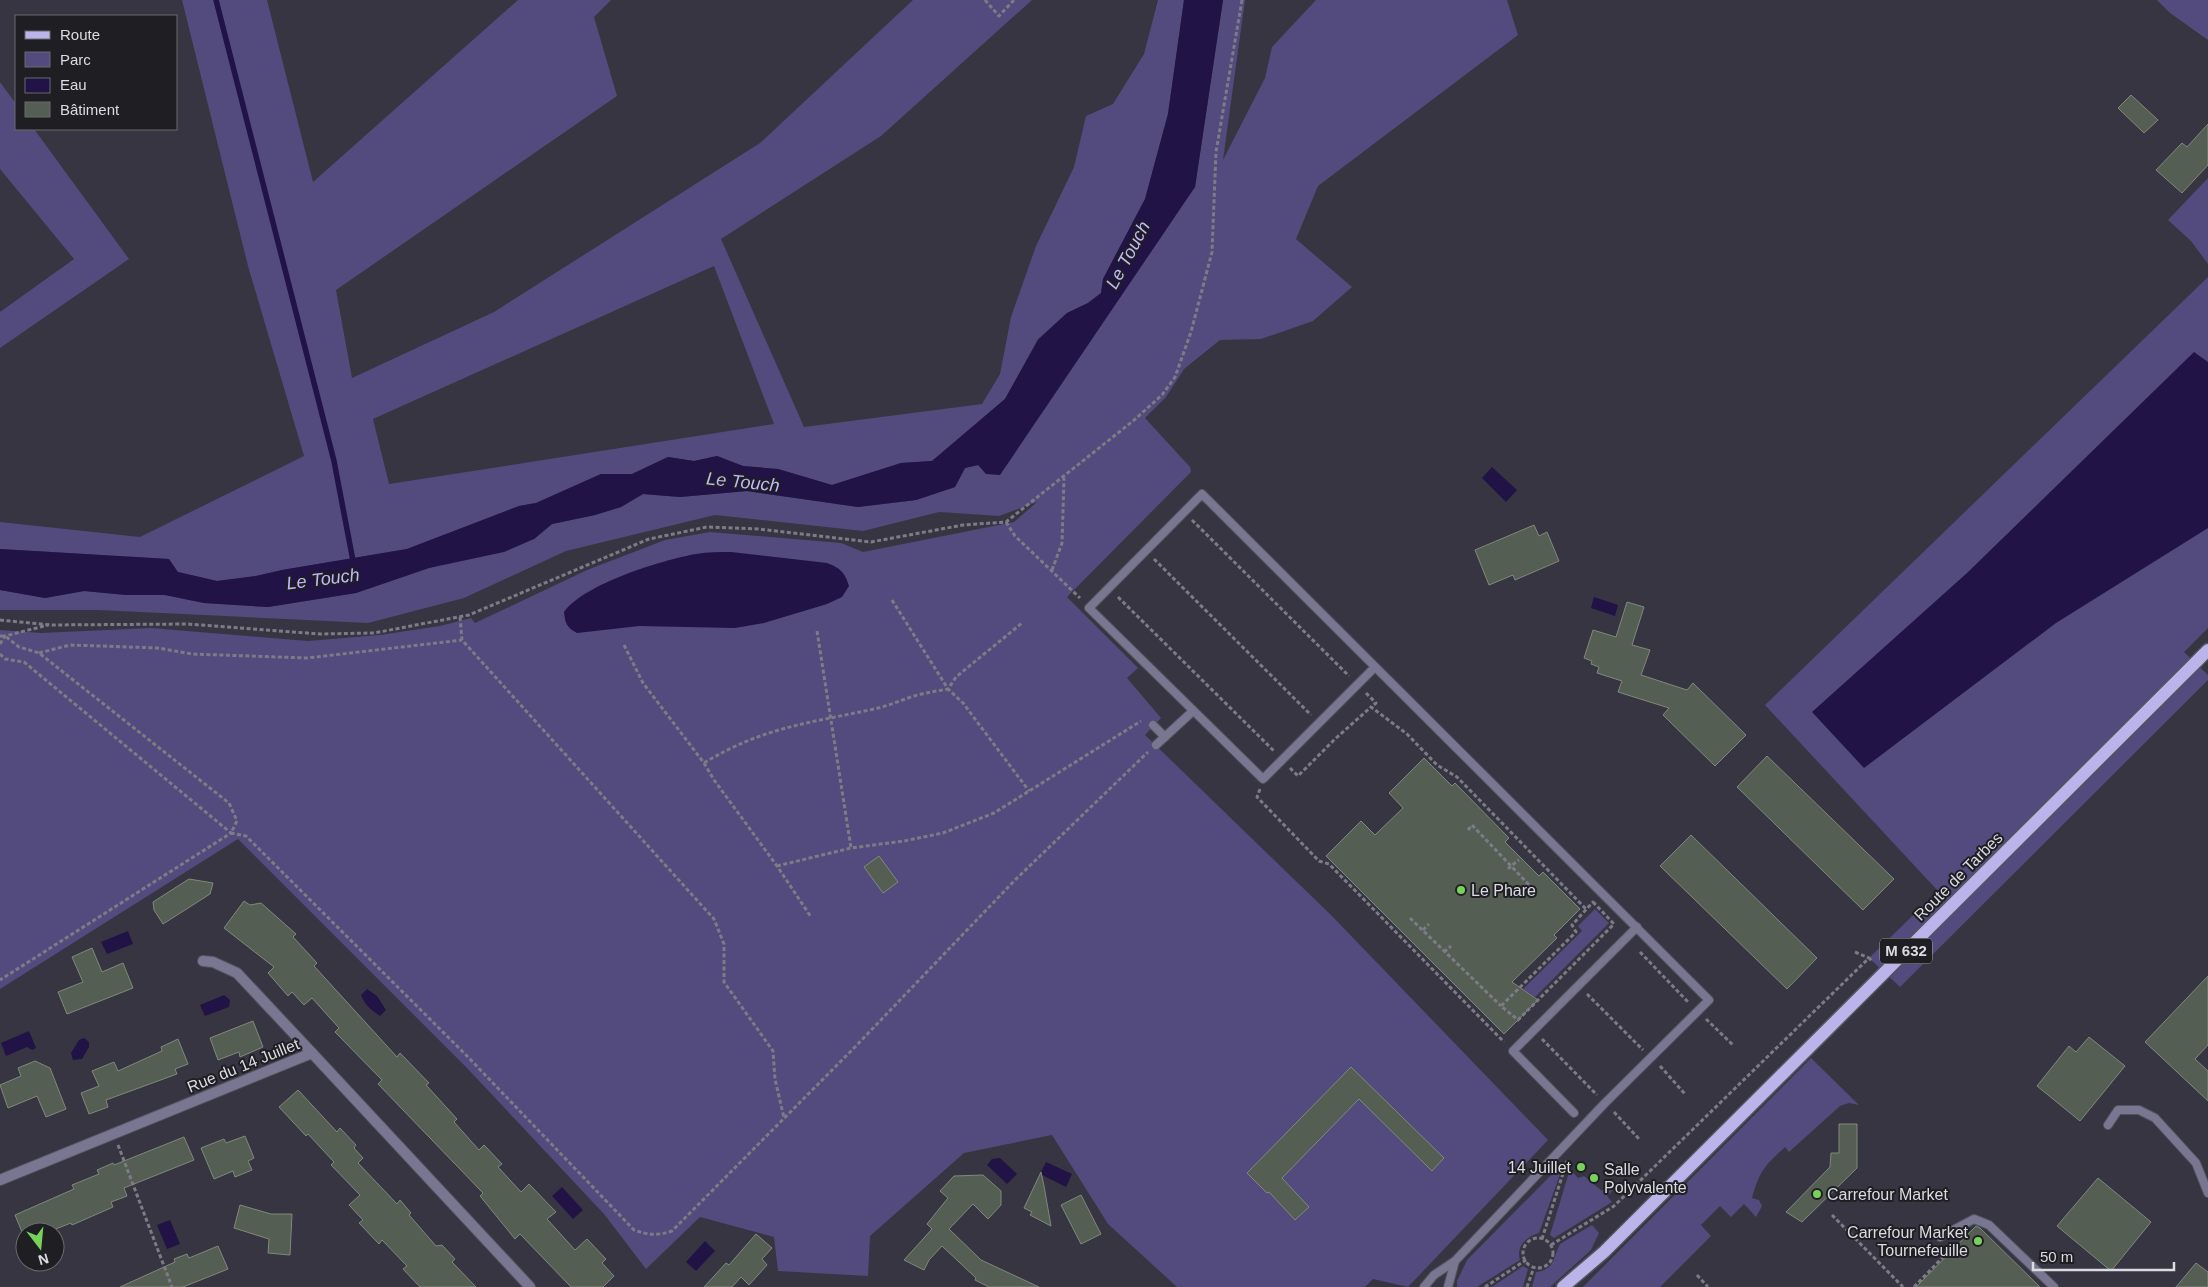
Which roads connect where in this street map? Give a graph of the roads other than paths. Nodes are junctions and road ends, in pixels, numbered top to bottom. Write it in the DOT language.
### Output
graph roads {
  1 [pos="2208,650"];
  2 [pos="1375,667"];
  3 [pos="1193,711"];
  4 [pos="1154,725"];
  5 [pos="1165,737"];
  6 [pos="1156,745"];
  7 [pos="1637,927"];
  8 [pos="203,961"];
  9 [pos="312,1053"];
  10 [pos="1574,1113"];
  11 [pos="2108,1125"];
  12 [pos="0,1180"];
  13 [pos="2208,1193"];
  14 [pos="1940,1237"];
  15 [pos="1604,1252"];
  16 [pos="1454,1261"];
  17 [pos="530,1287"];
  18 [pos="1424,1287"];
  19 [pos="1448,1287"];
  20 [pos="1563,1287"];
  21 [pos="1577,1287"];
  22 [pos="2054,1287"];
  1 -- 15 [label="main road, Route de Tarbes / M 632"];
  2 -- 3 [label="lane"];
  2 -- 3 [label="lane"];
  2 -- 7 [label="lane"];
  3 -- 5 [label="lane"];
  4 -- 5 [label="lane"];
  5 -- 6 [label="lane"];
  7 -- 10 [label="lane"];
  7 -- 16 [label="lane"];
  8 -- 9 [label="street"];
  9 -- 12 [label="street, Rue du 14 Juillet"];
  9 -- 17 [label="street, Rue du 14 Juillet"];
  11 -- 13 [label="lane"];
  14 -- 22 [label="lane"];
  15 -- 20 [label="main road, Route de Tarbes / M 632"];
  15 -- 21 [label="main road, Route de Tarbes / M 632"];
  16 -- 18 [label="lane"];
  16 -- 19 [label="lane"];
}
